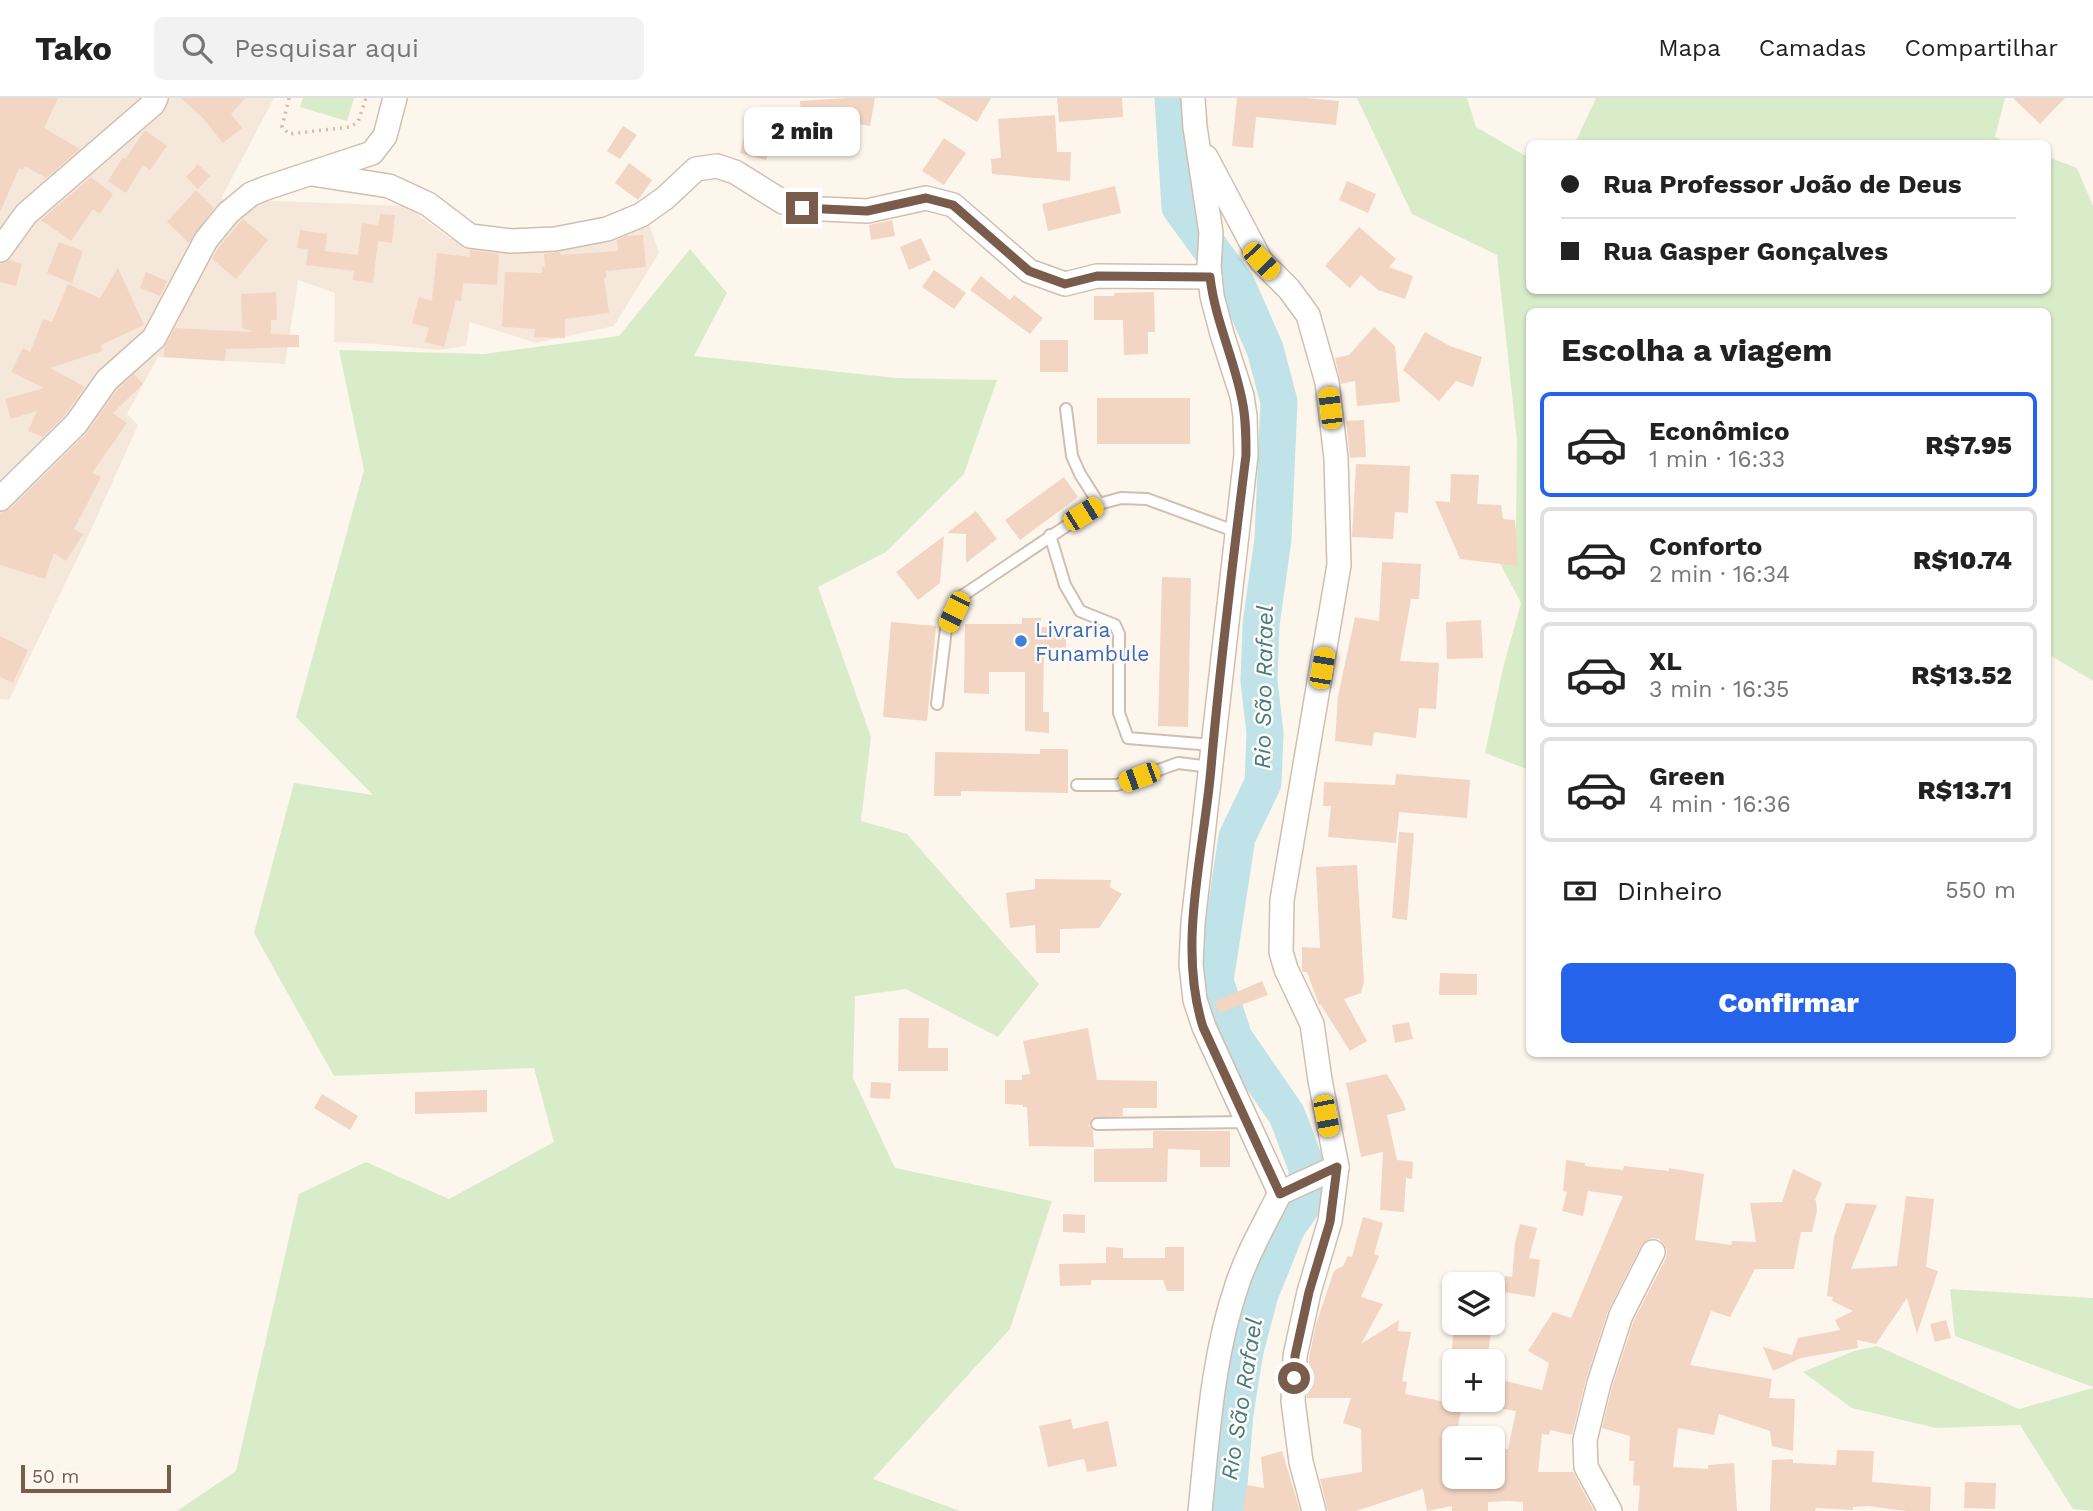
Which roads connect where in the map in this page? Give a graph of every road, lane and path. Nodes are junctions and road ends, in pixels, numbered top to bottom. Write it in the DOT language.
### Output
graph roads {
  1 [pos="156,98"];
  2 [pos="289,98"];
  3 [pos="366,98"];
  4 [pos="395,98"];
  5 [pos="1193,98"];
  6 [pos="1198,142"];
  7 [pos="312,174"];
  8 [pos="0,250"];
  9 [pos="1210,272"];
  10 [pos="1066,410"];
  11 [pos="0,499"];
  12 [pos="1099,505"];
  13 [pos="1237,532"];
  14 [pos="1050,535"];
  15 [pos="937,704"];
  16 [pos="1211,756"];
  17 [pos="1077,785"];
  18 [pos="1247,1122"];
  19 [pos="1097,1124"];
  20 [pos="1337,1167"];
  21 [pos="1280,1194"];
  22 [pos="1653,1252"];
  23 [pos="1200,1511"];
  24 [pos="1314,1511"];
  25 [pos="1610,1511"];
  1 -- 8 [label="street"];
  2 -- 3 [label="path"];
  4 -- 7 [label="street"];
  5 -- 6 [label="street"];
  6 -- 9 [label="street"];
  6 -- 20 [label="street"];
  7 -- 9 [label="street"];
  7 -- 11 [label="street"];
  9 -- 13 [label="street"];
  10 -- 12 [label="lane"];
  12 -- 13 [label="lane"];
  12 -- 14 [label="lane"];
  13 -- 16 [label="street"];
  14 -- 15 [label="lane"];
  14 -- 16 [label="lane"];
  16 -- 17 [label="lane"];
  16 -- 18 [label="street"];
  18 -- 19 [label="lane"];
  18 -- 21 [label="street"];
  20 -- 21 [label="street"];
  20 -- 24 [label="street"];
  21 -- 23 [label="street"];
  22 -- 25 [label="street"];
}
